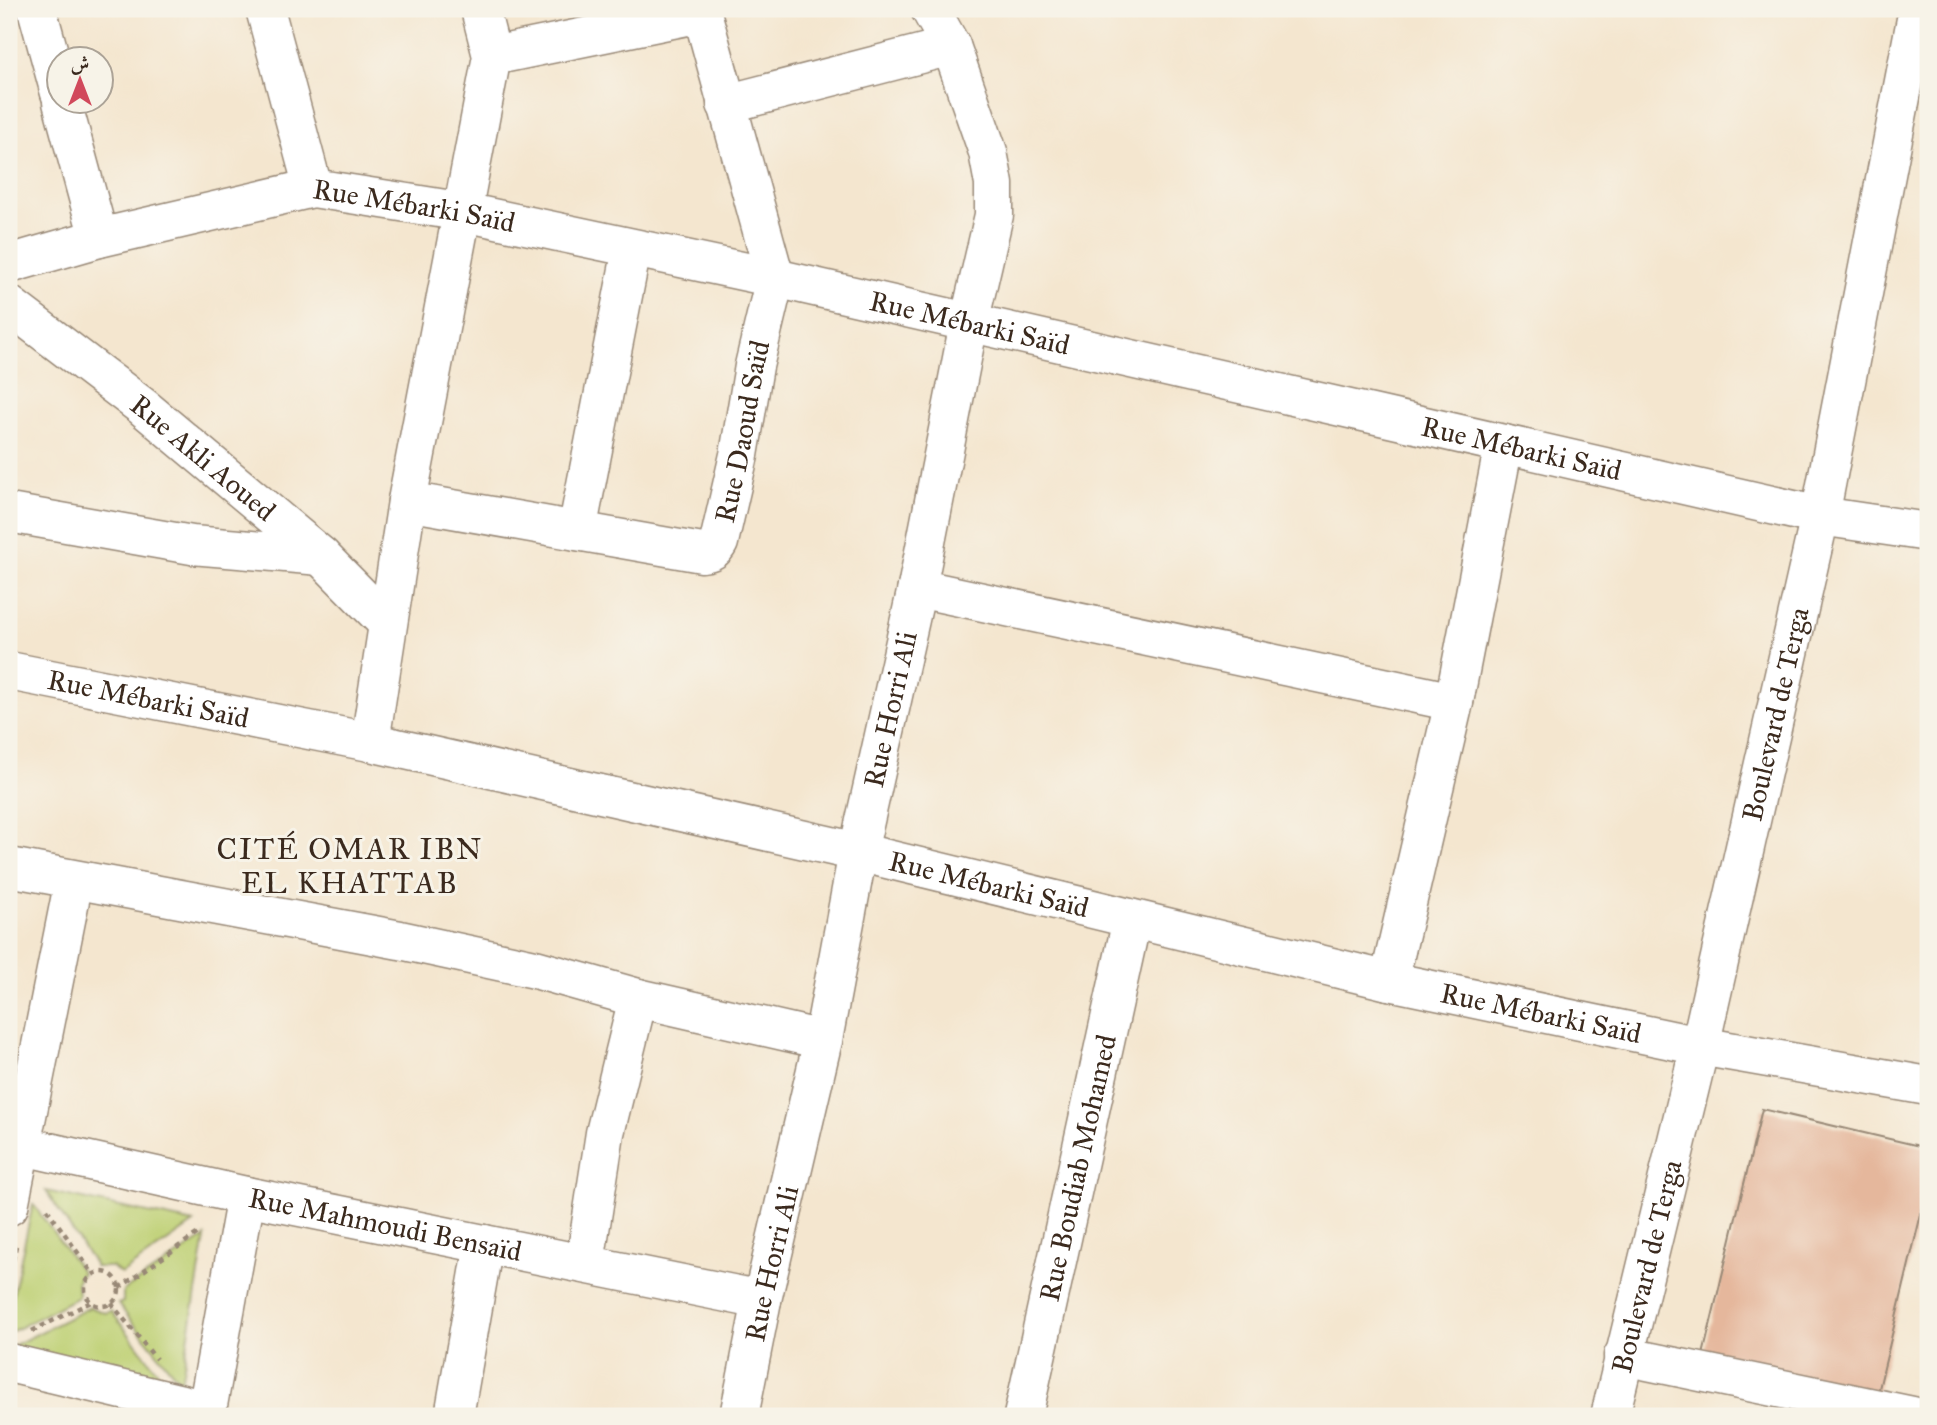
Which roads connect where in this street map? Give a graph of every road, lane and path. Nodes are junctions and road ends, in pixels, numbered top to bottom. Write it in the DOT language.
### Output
graph roads {
  1 [pos="37,9"];
  2 [pos="265,9"];
  3 [pos="480,9"];
  4 [pos="930,9"];
  5 [pos="1918,9"];
  6 [pos="702,11"];
  7 [pos="47,46"];
  8 [pos="951,46"];
  9 [pos="492,56"];
  10 [pos="726,104"];
  11 [pos="66,116"];
  12 [pos="313,188"];
  13 [pos="464,212"];
  14 [pos="99,238"];
  15 [pos="632,249"];
  16 [pos="9,264"];
  17 [pos="775,278"];
  18 [pos="9,305"];
  19 [pos="969,323"];
  20 [pos="1504,444"];
  21 [pos="407,501"];
  22 [pos="9,513"];
  23 [pos="1820,516"];
  24 [pos="577,531"];
  25 [pos="1928,532"];
  26 [pos="321,556"];
  27 [pos="917,588"];
  28 [pos="387,623"];
  29 [pos="9,671"];
  30 [pos="1454,702"];
  31 [pos="370,742"];
  32 [pos="858,852"];
  33 [pos="9,867"];
  34 [pos="74,880"];
  35 [pos="1132,919"];
  36 [pos="1389,981"];
  37 [pos="638,998"];
  38 [pos="823,1040"];
  39 [pos="1700,1046"];
  40 [pos="1928,1086"];
  41 [pos="15,1145"];
  42 [pos="246,1196"];
  43 [pos="26,1204"];
  44 [pos="205,1228"];
  45 [pos="484,1244"];
  46 [pos="585,1263"];
  47 [pos="93,1274"];
  48 [pos="119,1288"];
  49 [pos="762,1300"];
  50 [pos="91,1302"];
  51 [pos="111,1303"];
  52 [pos="15,1350"];
  53 [pos="1623,1356"];
  54 [pos="159,1363"];
  55 [pos="1928,1388"];
  56 [pos="206,1413"];
  57 [pos="454,1416"];
  58 [pos="739,1416"];
  59 [pos="1023,1416"];
  60 [pos="1610,1416"];
  61 [pos="1913,1416"];
  62 [pos="1922,1416"];
  1 -- 7 [label="street"];
  2 -- 12 [label="street"];
  3 -- 9 [label="street"];
  4 -- 8 [label="street, Rue Horri Ali"];
  5 -- 23 [label="street, Boulevard de Terga"];
  6 -- 9 [label="street"];
  6 -- 10 [label="street, Rue Daoud Saïd"];
  8 -- 10 [label="street"];
  8 -- 19 [label="street, Rue Horri Ali"];
  9 -- 13 [label="street"];
  10 -- 17 [label="street, Rue Daoud Saïd"];
  11 -- 14 [label="street"];
  12 -- 13 [label="street, Rue Mébarki Saïd"];
  12 -- 14 [label="street, Rue Mébarki Saïd"];
  13 -- 15 [label="street, Rue Mébarki Saïd"];
  13 -- 21 [label="street"];
  14 -- 16 [label="street, Rue Mébarki Saïd"];
  15 -- 17 [label="street, Rue Mébarki Saïd"];
  15 -- 24 [label="street"];
  17 -- 19 [label="street, Rue Mébarki Saïd"];
  17 -- 24 [label="street, Rue Daoud Saïd"];
  18 -- 26 [label="street, Rue Akli Aoued"];
  19 -- 20 [label="street, Rue Mébarki Saïd"];
  19 -- 27 [label="street, Rue Horri Ali"];
  20 -- 23 [label="street, Rue Mébarki Saïd"];
  20 -- 30 [label="street"];
  21 -- 24 [label="street, Rue Daoud Saïd"];
  21 -- 28 [label="street"];
  22 -- 26 [label="street"];
  23 -- 25 [label="street, Rue Mébarki Saïd"];
  23 -- 39 [label="street, Boulevard de Terga"];
  26 -- 28 [label="street, Rue Akli Aoued"];
  27 -- 30 [label="street"];
  27 -- 32 [label="street, Rue Horri Ali"];
  28 -- 31 [label="street"];
  29 -- 31 [label="street, Rue Mébarki Saïd"];
  30 -- 36 [label="street"];
  31 -- 32 [label="street, Rue Mébarki Saïd"];
  32 -- 35 [label="street, Rue Mébarki Saïd"];
  32 -- 38 [label="street, Rue Horri Ali"];
  33 -- 34 [label="street"];
  34 -- 37 [label="street"];
  34 -- 41 [label="street"];
  35 -- 36 [label="street, Rue Mébarki Saïd"];
  35 -- 59 [label="street, Rue Boudiab Mohamed"];
  36 -- 39 [label="street, Rue Mébarki Saïd"];
  37 -- 38 [label="street"];
  37 -- 46 [label="street"];
  38 -- 49 [label="street, Rue Horri Ali"];
  39 -- 40 [label="street, Rue Mébarki Saïd"];
  39 -- 53 [label="street, Boulevard de Terga"];
  41 -- 42 [label="street, Rue Mahmoudi Bensaïd"];
  41 -- 43 [label="street"];
  42 -- 45 [label="street, Rue Mahmoudi Bensaïd"];
  42 -- 56 [label="street"];
  43 -- 47 [label="path"];
  44 -- 48 [label="path"];
  45 -- 46 [label="street, Rue Mahmoudi Bensaïd"];
  45 -- 57 [label="street"];
  46 -- 49 [label="street, Rue Mahmoudi Bensaïd"];
  47 -- 48 [label="path"];
  47 -- 50 [label="path"];
  48 -- 51 [label="path"];
  49 -- 58 [label="street, Rue Horri Ali"];
  50 -- 51 [label="path"];
  50 -- 52 [label="path"];
  51 -- 54 [label="path"];
  52 -- 56 [label="street"];
  53 -- 60 [label="street, Boulevard de Terga"];
  53 -- 61 [label="street"];
  55 -- 62 [label="street"];
}
